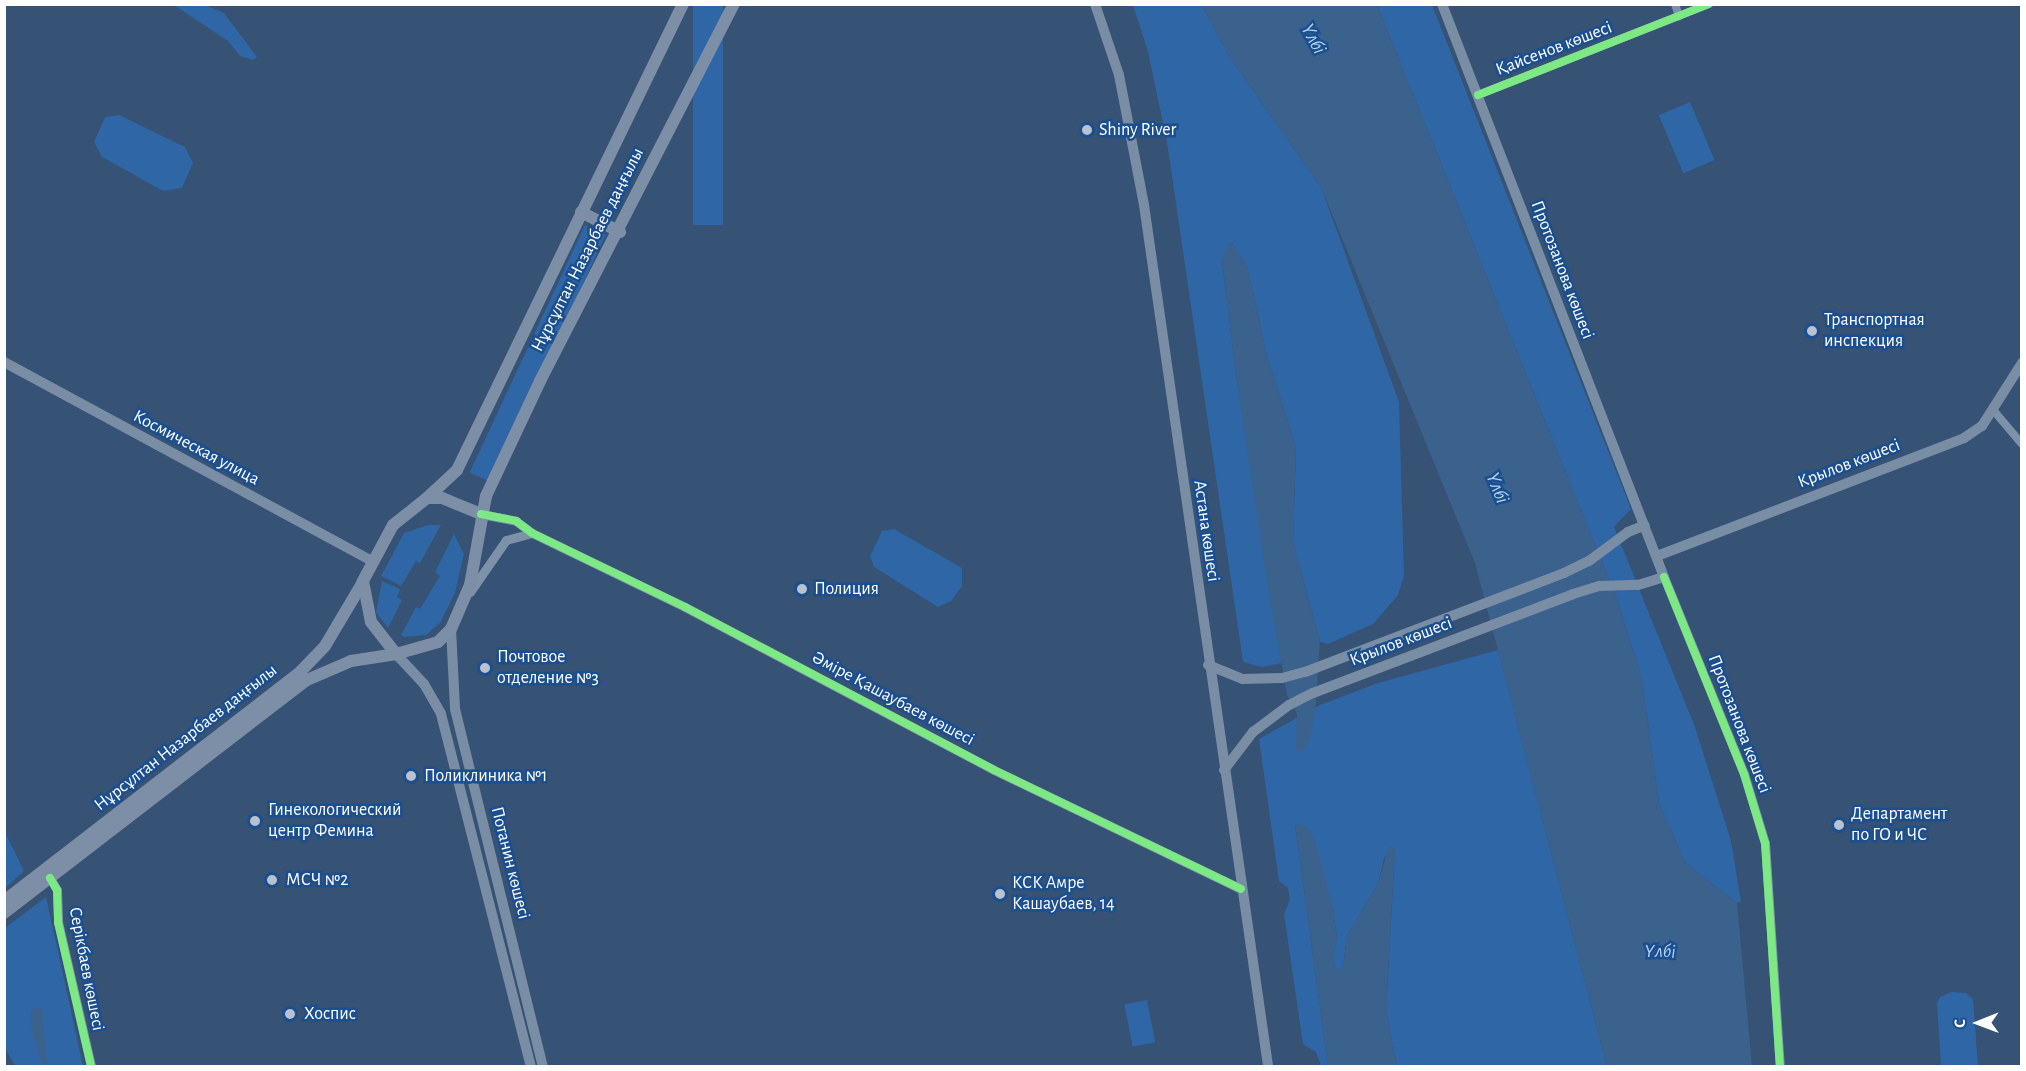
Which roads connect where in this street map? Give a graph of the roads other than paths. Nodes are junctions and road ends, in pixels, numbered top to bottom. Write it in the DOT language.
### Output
graph roads {
  1 [pos="683,4"];
  2 [pos="734,4"];
  3 [pos="1095,4"];
  4 [pos="1442,4"];
  5 [pos="1675,4"];
  6 [pos="1709,4"];
  7 [pos="1679,16"];
  8 [pos="1478,95"];
  9 [pos="581,212"];
  10 [pos="620,232"];
  11 [pos="4,362"];
  12 [pos="2022,363"];
  13 [pos="1994,411"];
  14 [pos="2022,444"];
  15 [pos="427,498"];
  16 [pos="481,514"];
  17 [pos="1645,525"];
  18 [pos="532,533"];
  19 [pos="1657,556"];
  20 [pos="372,561"];
  21 [pos="1664,577"];
  22 [pos="363,581"];
  23 [pos="465,600"];
  24 [pos="451,629"];
  25 [pos="396,654"];
  26 [pos="1208,664"];
  27 [pos="1224,770"];
  28 [pos="50,878"];
  29 [pos="37,882"];
  30 [pos="1241,889"];
  31 [pos="4,901"];
  32 [pos="4,914"];
  33 [pos="91,1066"];
  34 [pos="531,1066"];
  35 [pos="543,1066"];
  36 [pos="1268,1066"];
  37 [pos="1780,1066"];
  1 -- 9 [label="main road, Нұрсұлтан Назарбаев даңғылы"];
  2 -- 10 [label="main road, Нұрсұлтан Назарбаев даңғылы"];
  3 -- 26 [label="main road, Астана көшесі"];
  4 -- 8 [label="main road, Протозанова көшесі"];
  5 -- 7 [label="street"];
  6 -- 7 [label="street, Қайсенов көшесі"];
  7 -- 8 [label="street, Қайсенов көшесі"];
  8 -- 17 [label="main road, Протозанова көшесі"];
  9 -- 10 [label="main road"];
  9 -- 15 [label="main road, Нұрсұлтан Назарбаев даңғылы"];
  10 -- 16 [label="main road, Нұрсұлтан Назарбаев даңғылы"];
  11 -- 20 [label="main road, Космическая улица"];
  12 -- 13 [label="main road, Крылов көшесі"];
  13 -- 14 [label="street"];
  13 -- 19 [label="main road, Крылов көшесі"];
  15 -- 16 [label="main road"];
  15 -- 20 [label="main road, Нұрсұлтан Назарбаев даңғылы"];
  16 -- 18 [label="street, Әміре Қашаубаев көшесі"];
  16 -- 23 [label="main road, Нұрсұлтан Назарбаев даңғылы"];
  17 -- 19 [label="main road, Протозанова көшесі"];
  17 -- 26 [label="main road, Крылов көшесі"];
  18 -- 23 [label="street"];
  18 -- 30 [label="street, Әміре Қашаубаев көшесі"];
  19 -- 21 [label="main road, Протозанова көшесі"];
  20 -- 22 [label="main road, Нұрсұлтан Назарбаев даңғылы"];
  21 -- 27 [label="main road, Крылов көшесі"];
  21 -- 37 [label="street, Протозанова көшесі"];
  22 -- 25 [label="main road"];
  22 -- 29 [label="main road, Нұрсұлтан Назарбаев даңғылы"];
  23 -- 24 [label="main road, Нұрсұлтан Назарбаев даңғылы"];
  24 -- 25 [label="main road, Нұрсұлтан Назарбаев даңғылы"];
  24 -- 35 [label="main road, Потанин көшесі"];
  25 -- 28 [label="main road, Нұрсұлтан Назарбаев даңғылы"];
  25 -- 34 [label="main road, Потанин көшесі"];
  26 -- 27 [label="main road, Астана көшесі"];
  27 -- 30 [label="main road, Астана көшесі"];
  28 -- 29 [label="main road, Нұрсұлтан Назарбаев даңғылы"];
  28 -- 33 [label="street, Серікбаев көшесі"];
  29 -- 31 [label="main road, Нұрсұлтан Назарбаев даңғылы"];
  29 -- 32 [label="main road, Нұрсұлтан Назарбаев даңғылы"];
  30 -- 36 [label="main road, Астана көшесі"];
}
